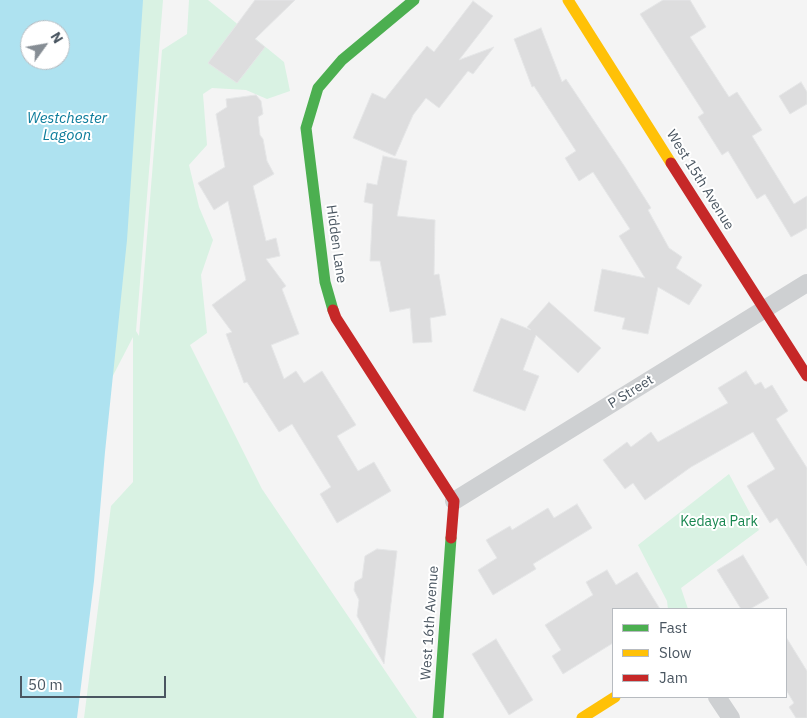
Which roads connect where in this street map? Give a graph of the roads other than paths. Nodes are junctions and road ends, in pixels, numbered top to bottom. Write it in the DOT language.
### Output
graph roads {
  1 [pos="414,0"];
  2 [pos="568,0"];
  3 [pos="807,283"];
  4 [pos="764,310"];
  5 [pos="807,376"];
  6 [pos="454,500"];
  7 [pos="613,698"];
  8 [pos="718,698"];
  9 [pos="438,718"];
  10 [pos="582,718"];
  11 [pos="731,718"];
  1 -- 6 [label="street, Hidden Lane"];
  2 -- 4 [label="street, West 15th Avenue"];
  3 -- 4 [label="street, P Street"];
  4 -- 5 [label="street, West 15th Avenue"];
  4 -- 6 [label="street, P Street"];
  6 -- 9 [label="street, West 16th Avenue"];
  7 -- 10 [label="street"];
  8 -- 11 [label="street"];
}
